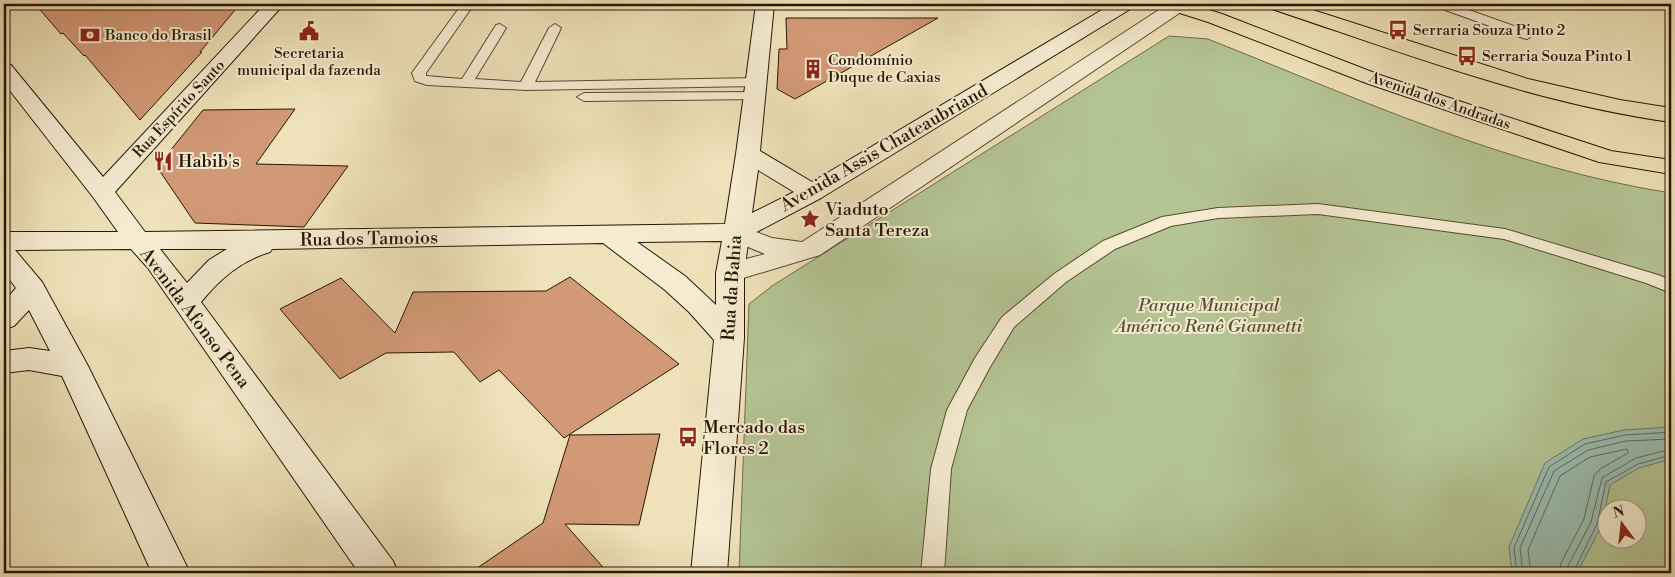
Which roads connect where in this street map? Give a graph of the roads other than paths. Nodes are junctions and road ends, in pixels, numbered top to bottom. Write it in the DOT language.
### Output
graph roads {
  1 [pos="275,4"];
  2 [pos="468,4"];
  3 [pos="765,4"];
  4 [pos="1125,4"];
  5 [pos="1176,4"];
  6 [pos="1276,4"];
  7 [pos="1310,4"];
  8 [pos="1441,4"];
  9 [pos="1221,8"];
  10 [pos="500,28"];
  11 [pos="556,28"];
  12 [pos="1526,35"];
  13 [pos="1430,54"];
  14 [pos="4,69"];
  15 [pos="466,83"];
  16 [pos="526,86"];
  17 [pos="755,89"];
  18 [pos="1671,115"];
  19 [pos="748,154"];
  20 [pos="1671,167"];
  21 [pos="102,192"];
  22 [pos="812,193"];
  23 [pos="735,232"];
  24 [pos="610,235"];
  25 [pos="137,240"];
  26 [pos="286,240"];
  27 [pos="4,241"];
  28 [pos="811,250"];
  29 [pos="4,254"];
  30 [pos="730,273"];
  31 [pos="1671,287"];
  32 [pos="32,289"];
  33 [pos="186,302"];
  34 [pos="4,319"];
  35 [pos="729,338"];
  36 [pos="4,362"];
  37 [pos="73,366"];
  38 [pos="172,573"];
  39 [pos="380,573"];
  40 [pos="709,573"];
  41 [pos="932,573"];
  1 -- 21 [label="street, Rua Espírito Santo"];
  2 -- 15 [label="lane"];
  3 -- 17 [label="street, Rua da Bahia"];
  4 -- 22 [label="street, Avenida Assis Chateaubriand"];
  5 -- 9 [label="main road, Avenida dos Andradas"];
  5 -- 28 [label="street, Avenida Assis Chateaubriand"];
  6 -- 13 [label="main road"];
  7 -- 13 [label="main road"];
  8 -- 12 [label="lane"];
  9 -- 20 [label="main road, Avenida dos Andradas"];
  10 -- 15 [label="lane"];
  11 -- 16 [label="lane"];
  13 -- 18 [label="main road"];
  14 -- 21 [label="street, Avenida Afonso Pena"];
  15 -- 16 [label="lane"];
  16 -- 17 [label="lane"];
  17 -- 19 [label="street, Rua da Bahia"];
  19 -- 22 [label="street"];
  19 -- 23 [label="street, Rua da Bahia"];
  21 -- 25 [label="street, Avenida Afonso Pena"];
  22 -- 23 [label="street, Avenida Assis Chateaubriand"];
  23 -- 24 [label="street, Rua dos Tamoios"];
  23 -- 28 [label="street"];
  23 -- 30 [label="street, Rua da Bahia"];
  24 -- 26 [label="street, Rua dos Tamoios"];
  24 -- 35 [label="street"];
  25 -- 26 [label="street, Rua dos Tamoios"];
  25 -- 27 [label="street, Rua dos Tamoios"];
  25 -- 33 [label="street, Avenida Afonso Pena"];
  26 -- 33 [label="street"];
  28 -- 30 [label="street, Avenida Assis Chateaubriand"];
  29 -- 32 [label="street"];
  30 -- 35 [label="street, Rua da Bahia"];
  31 -- 41 [label="lane"];
  32 -- 34 [label="street"];
  32 -- 37 [label="street"];
  33 -- 39 [label="street, Avenida Afonso Pena"];
  35 -- 40 [label="street, Rua da Bahia"];
  36 -- 37 [label="street"];
  37 -- 38 [label="street"];
}
